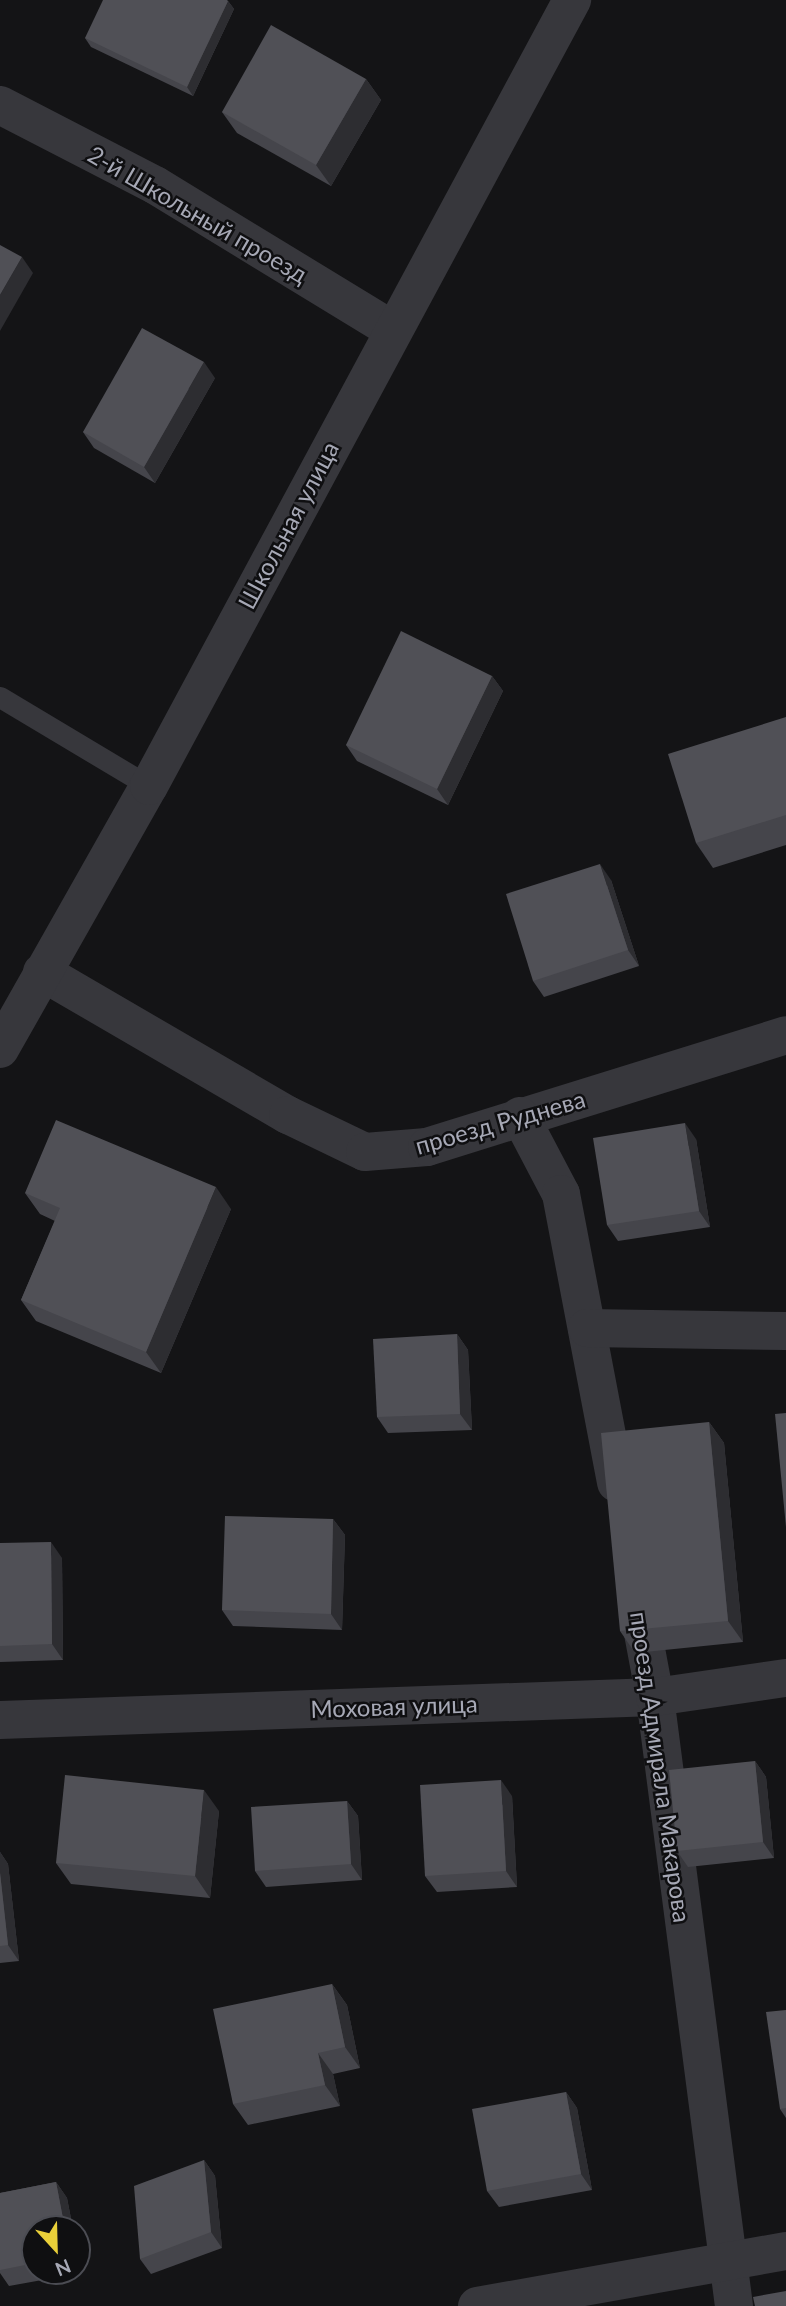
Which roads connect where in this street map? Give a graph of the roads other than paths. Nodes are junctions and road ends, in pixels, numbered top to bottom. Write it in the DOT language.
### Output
graph roads {
  1 [pos="572,0"];
  2 [pos="0,105"];
  3 [pos="391,330"];
  4 [pos="0,697"];
  5 [pos="149,786"];
  6 [pos="42,972"];
  7 [pos="786,1035"];
  8 [pos="0,1049"];
  9 [pos="520,1116"];
  10 [pos="587,1328"];
  11 [pos="786,1331"];
  12 [pos="622,1519"];
  13 [pos="630,1560"];
  14 [pos="786,1678"];
  15 [pos="655,1697"];
  16 [pos="0,1720"];
  17 [pos="786,2252"];
  18 [pos="727,2263"];
  19 [pos="477,2306"];
  20 [pos="734,2306"];
  1 -- 3 [label="street, Школьная улица"];
  2 -- 3 [label="street, 2-й Школьный проезд"];
  3 -- 5 [label="street, Школьная улица"];
  4 -- 5 [label="lane"];
  5 -- 6 [label="street, Школьная улица"];
  6 -- 8 [label="street, Школьная улица"];
  6 -- 9 [label="street, проезд Руднева"];
  7 -- 9 [label="street, проезд Руднева"];
  9 -- 10 [label="street"];
  10 -- 11 [label="street"];
  10 -- 12 [label="street"];
  13 -- 15 [label="street, проезд Адмирала Макарова"];
  14 -- 15 [label="street, Моховая улица"];
  15 -- 16 [label="street, Моховая улица"];
  15 -- 18 [label="street, проезд Адмирала Макарова"];
  17 -- 18 [label="street"];
  18 -- 19 [label="street"];
  18 -- 20 [label="street, проезд Адмирала Макарова"];
}
